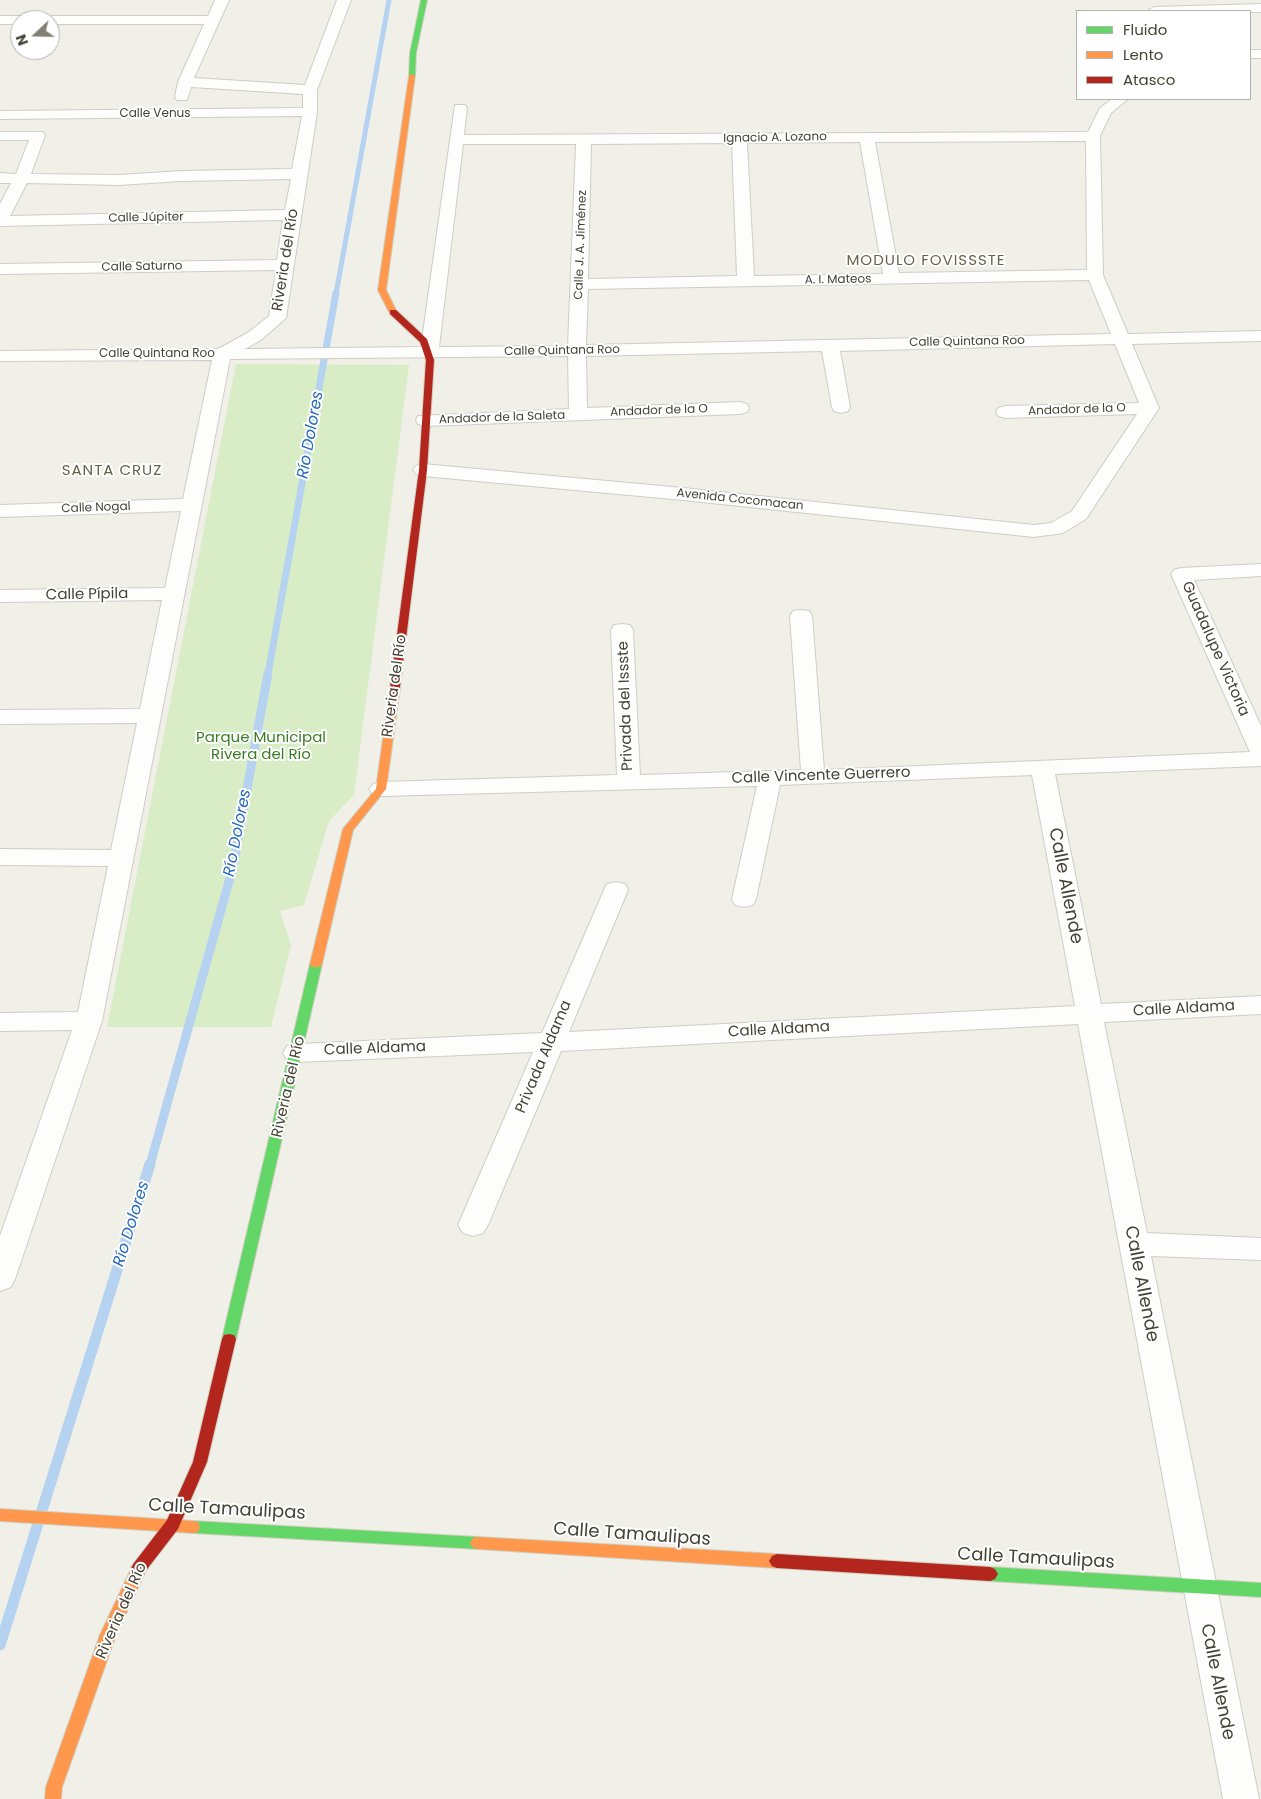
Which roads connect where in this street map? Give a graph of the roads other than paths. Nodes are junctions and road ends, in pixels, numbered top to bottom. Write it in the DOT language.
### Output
graph roads {
  1 [pos="222,0"];
  2 [pos="344,0"];
  3 [pos="424,0"];
  4 [pos="1255,0"];
  5 [pos="1261,7"];
  6 [pos="1181,10"];
  7 [pos="0,20"];
  8 [pos="213,20"];
  9 [pos="185,82"];
  10 [pos="310,90"];
  11 [pos="1120,100"];
  12 [pos="460,108"];
  13 [pos="310,112"];
  14 [pos="179,113"];
  15 [pos="0,115"];
  16 [pos="0,136"];
  17 [pos="1093,136"];
  18 [pos="867,137"];
  19 [pos="739,138"];
  20 [pos="457,140"];
  21 [pos="584,140"];
  22 [pos="300,174"];
  23 [pos="22,177"];
  24 [pos="0,178"];
  25 [pos="292,215"];
  26 [pos="0,221"];
  27 [pos="285,265"];
  28 [pos="0,269"];
  29 [pos="1094,275"];
  30 [pos="892,279"];
  31 [pos="746,281"];
  32 [pos="581,284"];
  33 [pos="1261,336"];
  34 [pos="1123,340"];
  35 [pos="830,344"];
  36 [pos="577,351"];
  37 [pos="429,352"];
  38 [pos="222,354"];
  39 [pos="0,356"];
  40 [pos="841,406"];
  41 [pos="740,408"];
  42 [pos="1150,408"];
  43 [pos="1004,412"];
  44 [pos="578,415"];
  45 [pos="426,420"];
  46 [pos="423,470"];
  47 [pos="191,505"];
  48 [pos="0,511"];
  49 [pos="1261,570"];
  50 [pos="175,594"];
  51 [pos="0,596"];
  52 [pos="802,616"];
  53 [pos="622,630"];
  54 [pos="150,716"];
  55 [pos="0,717"];
  56 [pos="1261,750"];
  57 [pos="1261,759"];
  58 [pos="1042,768"];
  59 [pos="813,777"];
  60 [pos="770,778"];
  61 [pos="629,783"];
  62 [pos="381,789"];
  63 [pos="0,856"];
  64 [pos="121,858"];
  65 [pos="616,890"];
  66 [pos="744,899"];
  67 [pos="1261,1005"];
  68 [pos="1089,1015"];
  69 [pos="89,1021"];
  70 [pos="0,1022"];
  71 [pos="551,1042"];
  72 [pos="297,1052"];
  73 [pos="473,1225"];
  74 [pos="1133,1244"];
  75 [pos="1261,1248"];
  76 [pos="0,1279"];
  77 [pos="0,1515"];
  78 [pos="173,1524"];
  79 [pos="1198,1586"];
  80 [pos="1261,1590"];
  81 [pos="52,1799"];
  82 [pos="1241,1799"];
  1 -- 8 [label="street"];
  2 -- 10 [label="street, Riveria del Río"];
  3 -- 37 [label="street"];
  4 -- 5 [label="street"];
  5 -- 6 [label="street"];
  7 -- 8 [label="street"];
  8 -- 9 [label="street"];
  9 -- 10 [label="street"];
  9 -- 14 [label="street"];
  10 -- 13 [label="street, Riveria del Río"];
  11 -- 17 [label="street"];
  12 -- 20 [label="street, Riveria del Río"];
  13 -- 14 [label="street, Calle Venus"];
  13 -- 22 [label="street, Riveria del Río"];
  14 -- 15 [label="street, Calle Venus"];
  16 -- 23 [label="street"];
  17 -- 18 [label="street, Ignacio A. Lozano"];
  17 -- 29 [label="street"];
  18 -- 19 [label="street, Ignacio A. Lozano"];
  18 -- 30 [label="street"];
  19 -- 21 [label="street, Ignacio A. Lozano"];
  19 -- 31 [label="street"];
  20 -- 21 [label="street, Ignacio A. Lozano"];
  20 -- 37 [label="street, Riveria del Río"];
  21 -- 32 [label="street, Calle J. A. Jiménez"];
  22 -- 23 [label="street"];
  22 -- 25 [label="street, Riveria del Río"];
  23 -- 24 [label="street"];
  23 -- 26 [label="street"];
  25 -- 26 [label="street, Calle Júpiter"];
  25 -- 27 [label="street, Riveria del Río"];
  27 -- 28 [label="street, Calle Saturno"];
  27 -- 38 [label="street, Riveria del Río"];
  29 -- 30 [label="street, A. I. Mateos"];
  29 -- 34 [label="street"];
  30 -- 31 [label="street, A. I. Mateos"];
  31 -- 32 [label="street, A. I. Mateos"];
  32 -- 36 [label="street, Calle J. A. Jiménez"];
  33 -- 34 [label="street, Calle Quintana Roo"];
  34 -- 35 [label="street, Calle Quintana Roo"];
  34 -- 42 [label="street"];
  35 -- 36 [label="street, Calle Quintana Roo"];
  35 -- 40 [label="street"];
  36 -- 37 [label="street, Calle Quintana Roo"];
  36 -- 44 [label="street, Calle J. A. Jiménez"];
  37 -- 38 [label="street, Calle Quintana Roo"];
  37 -- 45 [label="street, Riveria del Río"];
  38 -- 39 [label="street, Calle Quintana Roo"];
  38 -- 47 [label="street"];
  41 -- 44 [label="street, Andador de la O"];
  42 -- 43 [label="street, Andador de la O"];
  42 -- 46 [label="street, Avenida Cocomacan"];
  44 -- 45 [label="street, Andador de la Saleta"];
  45 -- 46 [label="street, Riveria del Río"];
  46 -- 62 [label="street, Riveria del Río"];
  47 -- 48 [label="street, Calle Nogal"];
  47 -- 50 [label="street"];
  49 -- 56 [label="street, Guadalupe Victoria"];
  50 -- 51 [label="street, Calle Pípila"];
  50 -- 54 [label="street"];
  52 -- 59 [label="street"];
  53 -- 61 [label="street, Privada del Issste"];
  54 -- 55 [label="street"];
  54 -- 64 [label="street"];
  57 -- 58 [label="street, Calle Vincente Guerrero"];
  58 -- 59 [label="street, Calle Vincente Guerrero"];
  58 -- 68 [label="street, Calle Allende"];
  59 -- 60 [label="street, Calle Vincente Guerrero"];
  60 -- 61 [label="street, Calle Vincente Guerrero"];
  60 -- 66 [label="street"];
  61 -- 62 [label="street, Calle Vincente Guerrero"];
  62 -- 72 [label="street, Riveria del Río"];
  63 -- 64 [label="street"];
  64 -- 69 [label="street"];
  65 -- 71 [label="street, Privada Aldama"];
  67 -- 68 [label="street, Calle Aldama"];
  68 -- 71 [label="street, Calle Aldama"];
  68 -- 74 [label="street, Calle Allende"];
  69 -- 70 [label="street"];
  69 -- 76 [label="street"];
  71 -- 72 [label="street, Calle Aldama"];
  71 -- 73 [label="street, Privada Aldama"];
  72 -- 78 [label="street, Riveria del Río"];
  74 -- 75 [label="street"];
  74 -- 79 [label="street, Calle Allende"];
  77 -- 78 [label="street, Calle Tamaulipas"];
  78 -- 79 [label="street, Calle Tamaulipas"];
  78 -- 81 [label="street, Riveria del Río"];
  79 -- 80 [label="street, Calle Tamaulipas"];
  79 -- 82 [label="street, Calle Allende"];
}
